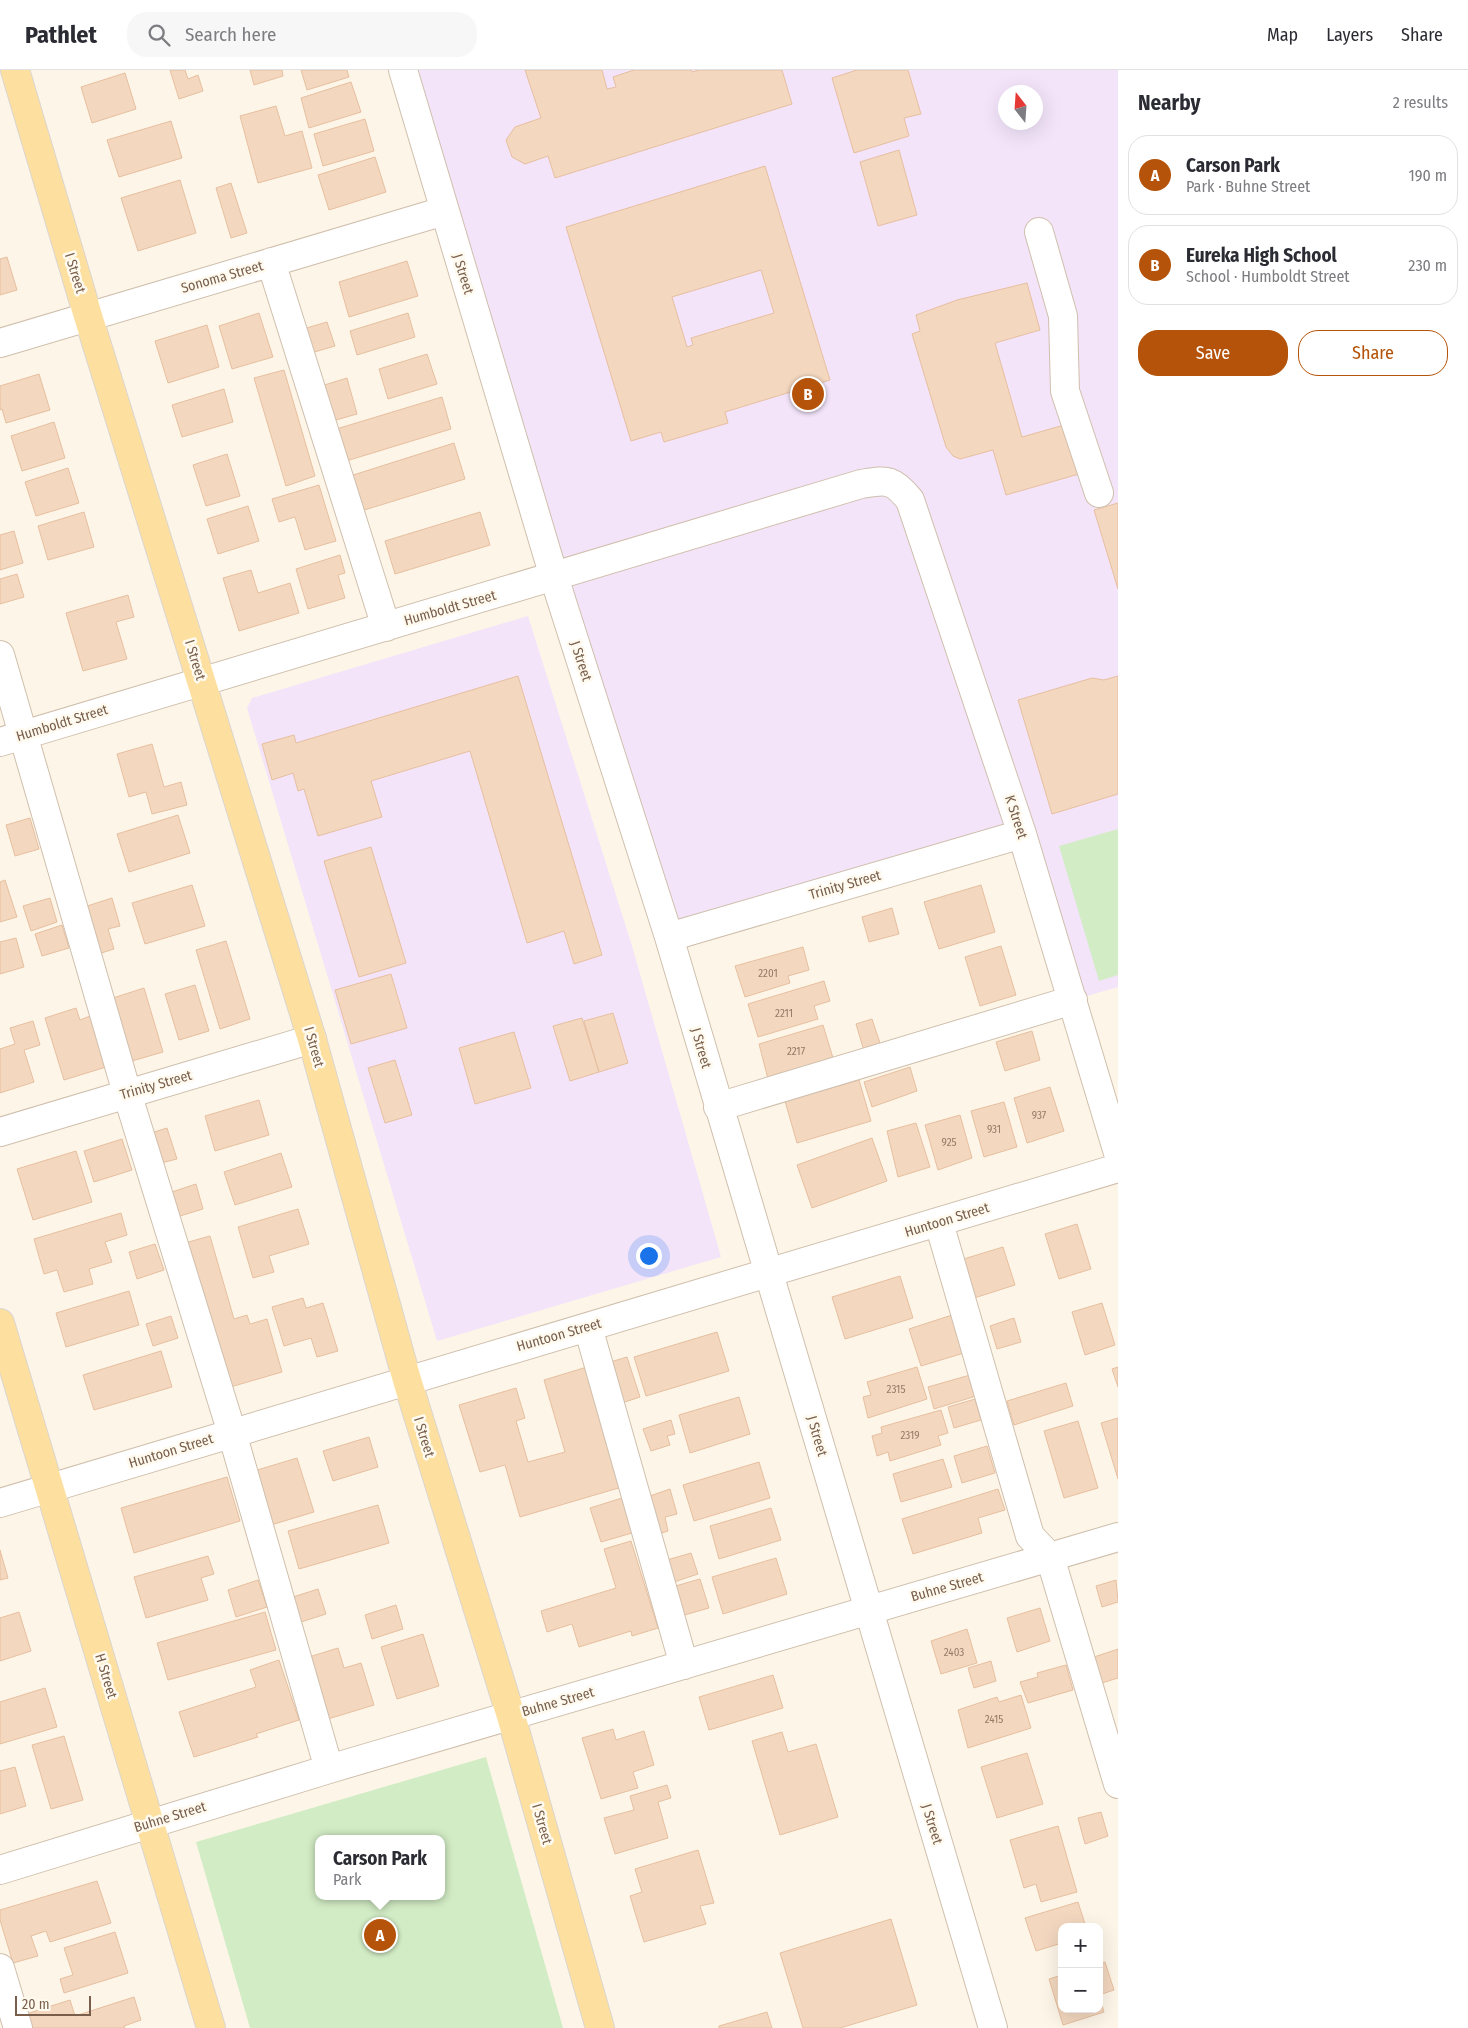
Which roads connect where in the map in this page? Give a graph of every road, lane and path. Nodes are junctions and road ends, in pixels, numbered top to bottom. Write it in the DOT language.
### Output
graph roads {
  1 [pos="14,70"];
  2 [pos="403,70"];
  3 [pos="444,211"];
  4 [pos="1039,232"];
  5 [pos="271,262"];
  6 [pos="88,316"];
  7 [pos="0,343"];
  8 [pos="899,487"];
  9 [pos="1099,493"];
  10 [pos="554,577"];
  11 [pos="386,627"];
  12 [pos="0,655"];
  13 [pos="202,682"];
  14 [pos="12,738"];
  15 [pos="1022,834"];
  16 [pos="669,937"];
  17 [pos="1073,1000"];
  18 [pos="312,1039"];
  19 [pos="127,1093"];
  20 [pos="718,1107"];
  21 [pos="0,1132"];
  22 [pos="1118,1153"];
  23 [pos="1118,1168"];
  24 [pos="939,1223"];
  25 [pos="770,1274"];
  26 [pos="0,1323"];
  27 [pos="588,1327"];
  28 [pos="406,1380"];
  29 [pos="232,1433"];
  30 [pos="50,1488"];
  31 [pos="0,1503"];
  32 [pos="1118,1537"];
  33 [pos="1050,1558"];
  34 [pos="868,1610"];
  35 [pos="684,1665"];
  36 [pos="511,1716"];
  37 [pos="329,1769"];
  38 [pos="1118,1784"];
  39 [pos="150,1823"];
  40 [pos="0,1870"];
  41 [pos="0,1968"];
  42 [pos="18,2028"];
  43 [pos="211,2028"];
  44 [pos="600,2028"];
  45 [pos="993,2028"];
  1 -- 6 [label="main road, I Street"];
  2 -- 3 [label="street, J Street"];
  3 -- 5 [label="street, Sonoma Street"];
  3 -- 10 [label="street, J Street"];
  4 -- 9 [label="street"];
  5 -- 6 [label="street, Sonoma Street"];
  5 -- 11 [label="street"];
  6 -- 7 [label="street, Sonoma Street"];
  6 -- 13 [label="main road, I Street"];
  8 -- 10 [label="street, Humboldt Street"];
  8 -- 15 [label="street, K Street"];
  10 -- 11 [label="street, Humboldt Street"];
  10 -- 16 [label="street, J Street"];
  11 -- 13 [label="street, Humboldt Street"];
  12 -- 14 [label="street"];
  13 -- 14 [label="street, Humboldt Street"];
  13 -- 18 [label="main road, I Street"];
  14 -- 19 [label="street"];
  15 -- 16 [label="street, Trinity Street"];
  15 -- 17 [label="street, K Street"];
  16 -- 20 [label="street, J Street"];
  17 -- 20 [label="street"];
  17 -- 22 [label="street, K Street"];
  18 -- 19 [label="street, Trinity Street"];
  18 -- 28 [label="main road, I Street"];
  19 -- 21 [label="street, Trinity Street"];
  19 -- 29 [label="street"];
  20 -- 25 [label="street, J Street"];
  23 -- 24 [label="street, Huntoon Street"];
  24 -- 25 [label="street, Huntoon Street"];
  24 -- 33 [label="street"];
  25 -- 27 [label="street, Huntoon Street"];
  25 -- 34 [label="street, J Street"];
  26 -- 30 [label="main road, H Street"];
  27 -- 28 [label="street, Huntoon Street"];
  27 -- 35 [label="street"];
  28 -- 29 [label="street, Huntoon Street"];
  28 -- 36 [label="main road, I Street"];
  29 -- 30 [label="street, Huntoon Street"];
  29 -- 37 [label="street"];
  30 -- 31 [label="street, Huntoon Street"];
  30 -- 39 [label="main road, H Street"];
  32 -- 33 [label="street, Buhne Street"];
  33 -- 34 [label="street, Buhne Street"];
  33 -- 38 [label="street"];
  34 -- 35 [label="street, Buhne Street"];
  34 -- 45 [label="street, J Street"];
  35 -- 36 [label="street, Buhne Street"];
  36 -- 37 [label="street, Buhne Street"];
  36 -- 44 [label="main road, I Street"];
  37 -- 39 [label="street, Buhne Street"];
  39 -- 40 [label="street, Buhne Street"];
  39 -- 43 [label="main road, H Street"];
  41 -- 42 [label="street"];
}
